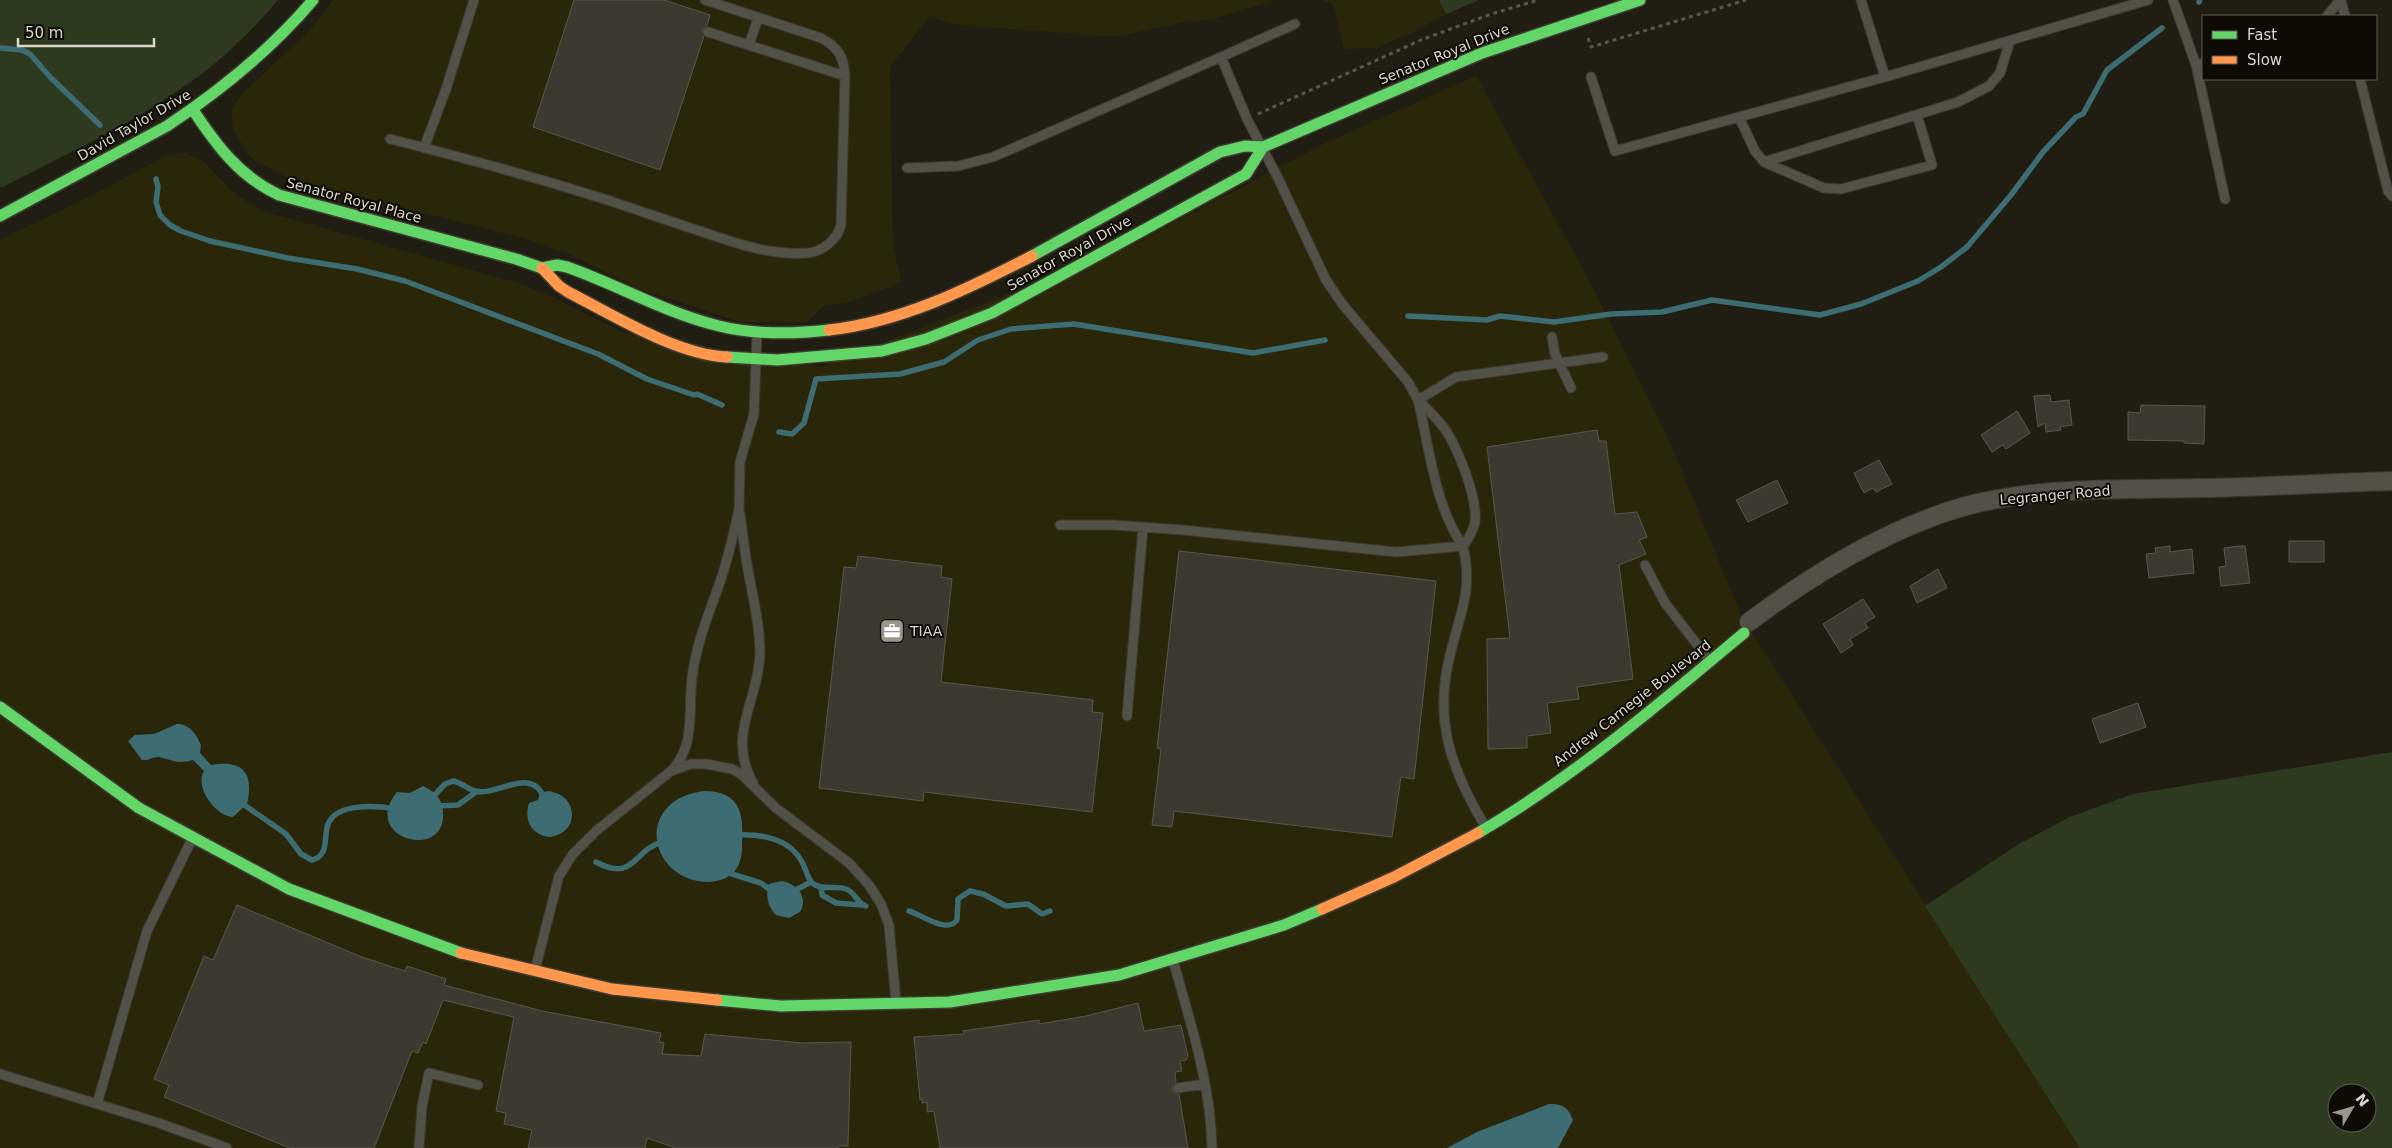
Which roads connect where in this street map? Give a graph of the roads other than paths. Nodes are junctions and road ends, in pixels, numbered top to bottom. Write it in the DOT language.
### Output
graph roads {
  1 [pos="313,0"];
  2 [pos="474,0"];
  3 [pos="705,0"];
  4 [pos="1640,0"];
  5 [pos="1861,0"];
  6 [pos="2148,0"];
  7 [pos="2173,0"];
  8 [pos="2340,0"];
  9 [pos="2328,15"];
  10 [pos="2345,15"];
  11 [pos="758,18"];
  12 [pos="1295,24"];
  13 [pos="708,32"];
  14 [pos="2010,41"];
  15 [pos="749,46"];
  16 [pos="1220,57"];
  17 [pos="2200,64"];
  18 [pos="845,76"];
  19 [pos="1591,77"];
  20 [pos="1885,77"];
  21 [pos="2203,80"];
  22 [pos="2360,80"];
  23 [pos="193,110"];
  24 [pos="1917,115"];
  25 [pos="1739,117"];
  26 [pos="390,139"];
  27 [pos="1263,147"];
  28 [pos="424,148"];
  29 [pos="1764,162"];
  30 [pos="907,168"];
  31 [pos="2392,196"];
  32 [pos="2225,200"];
  33 [pos="0,216"];
  34 [pos="542,268"];
  35 [pos="888,320"];
  36 [pos="757,333"];
  37 [pos="1552,337"];
  38 [pos="870,353"];
  39 [pos="1603,357"];
  40 [pos="756,360"];
  41 [pos="1559,363"];
  42 [pos="1571,388"];
  43 [pos="1418,400"];
  44 [pos="2392,481"];
  45 [pos="739,510"];
  46 [pos="1060,525"];
  47 [pos="1143,527"];
  48 [pos="1463,546"];
  49 [pos="1645,565"];
  50 [pos="1746,628"];
  51 [pos="1710,661"];
  52 [pos="0,707"];
  53 [pos="1127,716"];
  54 [pos="672,771"];
  55 [pos="758,791"];
  56 [pos="1486,827"];
  57 [pos="192,839"];
  58 [pos="1173,960"];
  59 [pos="534,973"];
  60 [pos="896,1004"];
  61 [pos="0,1074"];
  62 [pos="1205,1084"];
  63 [pos="478,1085"];
  64 [pos="1178,1088"];
  65 [pos="97,1104"];
  66 [pos="227,1148"];
  67 [pos="419,1148"];
  68 [pos="1212,1148"];
  1 -- 23 [label="street, David Taylor Drive"];
  2 -- 28 [label="lane"];
  3 -- 11 [label="lane"];
  4 -- 27 [label="street, Senator Royal Drive"];
  5 -- 20 [label="lane"];
  6 -- 14 [label="lane"];
  7 -- 17 [label="lane"];
  8 -- 9 [label="lane"];
  8 -- 10 [label="lane"];
  11 -- 15 [label="lane"];
  11 -- 18 [label="lane"];
  12 -- 16 [label="lane"];
  13 -- 15 [label="lane"];
  14 -- 20 [label="lane"];
  14 -- 24 [label="lane"];
  15 -- 18 [label="lane"];
  16 -- 27 [label="lane"];
  16 -- 30 [label="lane"];
  18 -- 28 [label="lane"];
  19 -- 25 [label="lane"];
  20 -- 25 [label="lane"];
  21 -- 32 [label="lane"];
  22 -- 31 [label="lane"];
  23 -- 33 [label="street, David Taylor Drive"];
  23 -- 34 [label="street, Senator Royal Place"];
  24 -- 29 [label="lane"];
  24 -- 29 [label="lane"];
  25 -- 29 [label="lane"];
  26 -- 28 [label="lane"];
  27 -- 35 [label="street, Senator Royal Drive"];
  27 -- 38 [label="street, Senator Royal Drive"];
  27 -- 43 [label="lane"];
  34 -- 36 [label="street, Senator Royal Place"];
  34 -- 40 [label="street, Senator Royal Place"];
  35 -- 36 [label="street, Senator Royal Place"];
  36 -- 40 [label="lane"];
  37 -- 41 [label="lane"];
  38 -- 40 [label="street, Senator Royal Place"];
  39 -- 41 [label="lane"];
  40 -- 45 [label="lane"];
  41 -- 42 [label="lane"];
  41 -- 43 [label="lane"];
  43 -- 48 [label="lane"];
  43 -- 48 [label="lane"];
  44 -- 50 [label="street, Legranger Road"];
  45 -- 54 [label="lane"];
  45 -- 55 [label="lane"];
  46 -- 47 [label="lane"];
  47 -- 48 [label="lane"];
  47 -- 53 [label="lane"];
  48 -- 56 [label="lane"];
  49 -- 51 [label="lane"];
  50 -- 51 [label="street, Andrew Carnegie Boulevard"];
  51 -- 56 [label="street, Andrew Carnegie Boulevard"];
  52 -- 57 [label="street, Andrew Carnegie Boulevard"];
  54 -- 55 [label="lane"];
  54 -- 59 [label="lane"];
  55 -- 60 [label="lane"];
  56 -- 58 [label="street, Andrew Carnegie Boulevard"];
  57 -- 59 [label="street, Andrew Carnegie Boulevard"];
  57 -- 65 [label="lane"];
  58 -- 60 [label="street, Andrew Carnegie Boulevard"];
  58 -- 62 [label="lane"];
  59 -- 60 [label="street, Andrew Carnegie Boulevard"];
  61 -- 65 [label="lane"];
  62 -- 64 [label="lane"];
  62 -- 68 [label="lane"];
  63 -- 67 [label="lane"];
  65 -- 66 [label="lane"];
}
